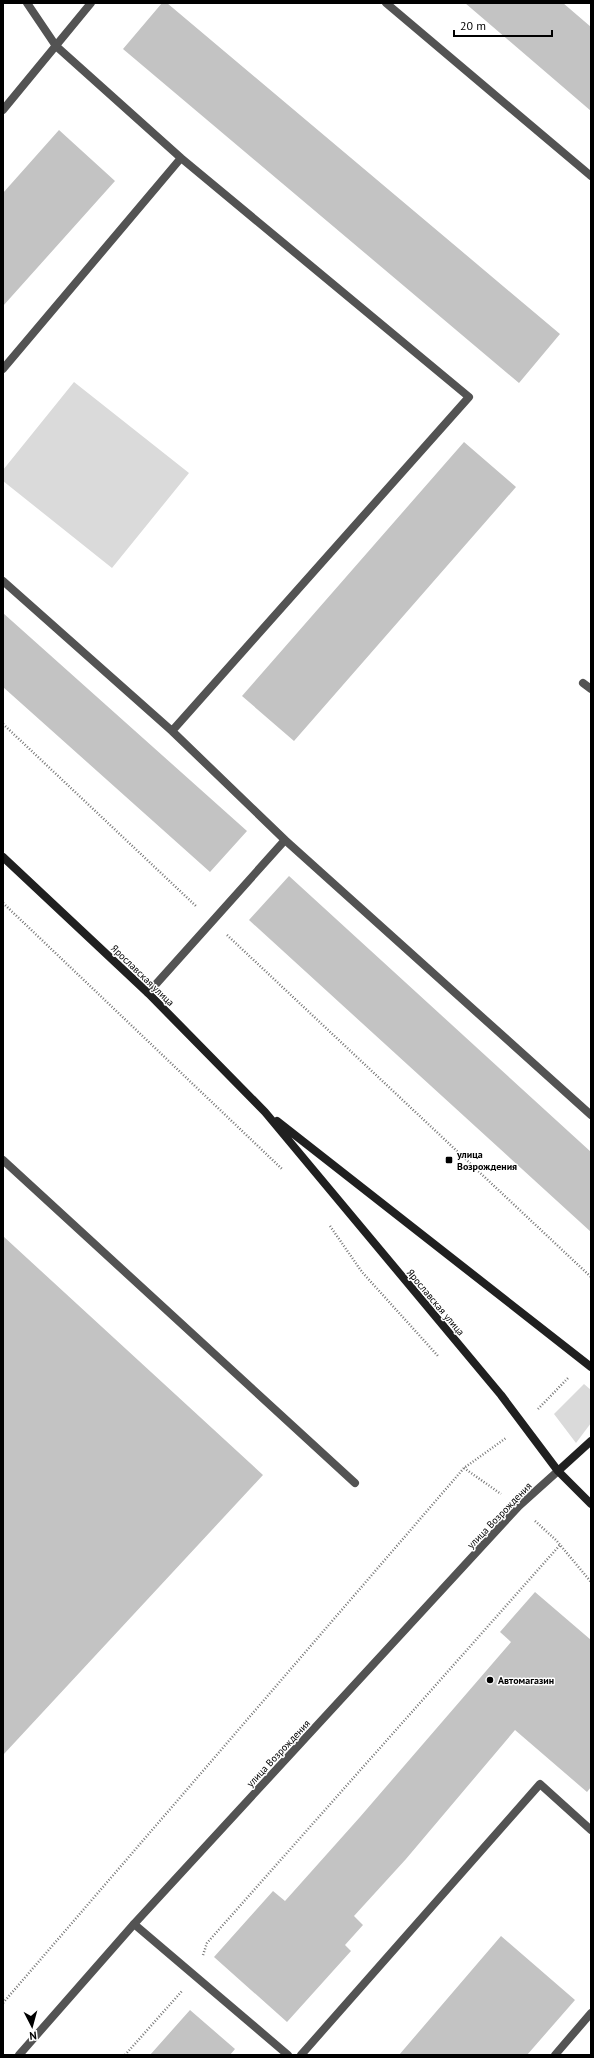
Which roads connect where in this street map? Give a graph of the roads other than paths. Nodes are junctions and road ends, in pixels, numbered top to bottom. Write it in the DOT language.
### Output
graph roads {
  1 [pos="27,3"];
  2 [pos="91,3"];
  3 [pos="386,3"];
  4 [pos="56,46"];
  5 [pos="3,109"];
  6 [pos="181,158"];
  7 [pos="591,176"];
  8 [pos="3,369"];
  9 [pos="3,581"];
  10 [pos="583,683"];
  11 [pos="591,689"];
  12 [pos="172,731"];
  13 [pos="285,840"];
  14 [pos="3,857"];
  15 [pos="148,993"];
  16 [pos="265,1112"];
  17 [pos="591,1115"];
  18 [pos="3,1160"];
  19 [pos="591,1367"];
  20 [pos="591,1441"];
  21 [pos="558,1471"];
  22 [pos="355,1483"];
  23 [pos="591,1504"];
  24 [pos="591,1830"];
  25 [pos="134,1924"];
  26 [pos="591,2013"];
  27 [pos="558,2054"];
  28 [pos="20,2055"];
  29 [pos="288,2055"];
  30 [pos="300,2055"];
  1 -- 4 [label="street"];
  2 -- 4 [label="street"];
  3 -- 7 [label="street"];
  4 -- 5 [label="street"];
  4 -- 6 [label="street"];
  6 -- 8 [label="street"];
  6 -- 12 [label="street"];
  9 -- 12 [label="street"];
  10 -- 11 [label="street"];
  12 -- 13 [label="street"];
  13 -- 15 [label="street"];
  13 -- 17 [label="street"];
  14 -- 15 [label="street, Ярославская улица"];
  15 -- 16 [label="street, Ярославская улица"];
  16 -- 19 [label="street, Ярославская улица"];
  16 -- 21 [label="street, Ярославская улица"];
  18 -- 22 [label="street"];
  20 -- 21 [label="street"];
  21 -- 23 [label="street, Ярославская улица"];
  21 -- 25 [label="street, улица Возрождения"];
  24 -- 30 [label="street"];
  25 -- 28 [label="street, улица Возрождения"];
  25 -- 29 [label="street"];
  26 -- 27 [label="street"];
}
